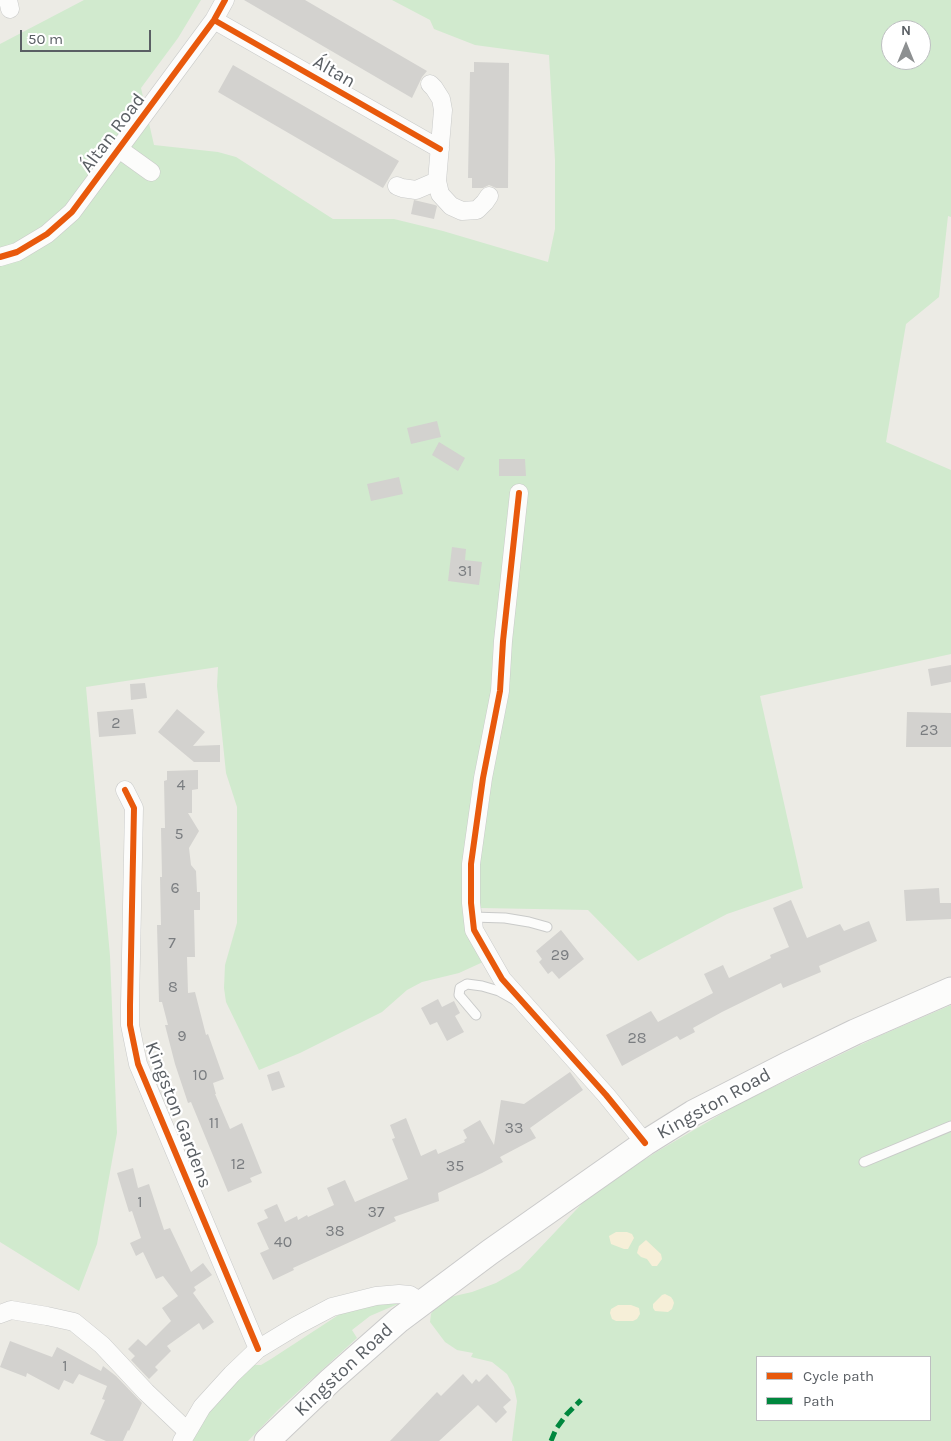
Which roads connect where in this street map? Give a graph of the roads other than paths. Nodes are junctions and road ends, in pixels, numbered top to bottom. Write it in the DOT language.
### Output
graph roads {
  1 [pos="225,0"];
  2 [pos="214,20"];
  3 [pos="430,84"];
  4 [pos="119,149"];
  5 [pos="440,149"];
  6 [pos="151,172"];
  7 [pos="437,181"];
  8 [pos="396,186"];
  9 [pos="489,196"];
  10 [pos="0,257"];
  11 [pos="519,493"];
  12 [pos="125,790"];
  13 [pos="472,917"];
  14 [pos="547,928"];
  15 [pos="951,990"];
  16 [pos="520,999"];
  17 [pos="476,1015"];
  18 [pos="951,1126"];
  19 [pos="645,1143"];
  20 [pos="864,1162"];
  21 [pos="422,1302"];
  22 [pos="0,1314"];
  23 [pos="258,1350"];
  24 [pos="184,1436"];
  25 [pos="268,1441"];
  1 -- 2 [label="street, Áltan Road"];
  2 -- 4 [label="street, Áltan Road"];
  2 -- 5 [label="street, Áltan"];
  3 -- 5 [label="street"];
  4 -- 6 [label="street"];
  4 -- 10 [label="street, Áltan Road"];
  5 -- 7 [label="street"];
  7 -- 8 [label="street"];
  7 -- 9 [label="street"];
  11 -- 13 [label="street"];
  12 -- 23 [label="street, Kingston Gardens"];
  13 -- 14 [label="lane"];
  13 -- 16 [label="street"];
  15 -- 19 [label="main road, Kingston Road"];
  16 -- 17 [label="lane"];
  16 -- 19 [label="street"];
  18 -- 20 [label="lane"];
  19 -- 21 [label="main road, Kingston Road"];
  21 -- 23 [label="street, Kingston Road"];
  21 -- 25 [label="main road, Kingston Road"];
  22 -- 24 [label="street"];
  23 -- 24 [label="street, Kingston Road"];
}
